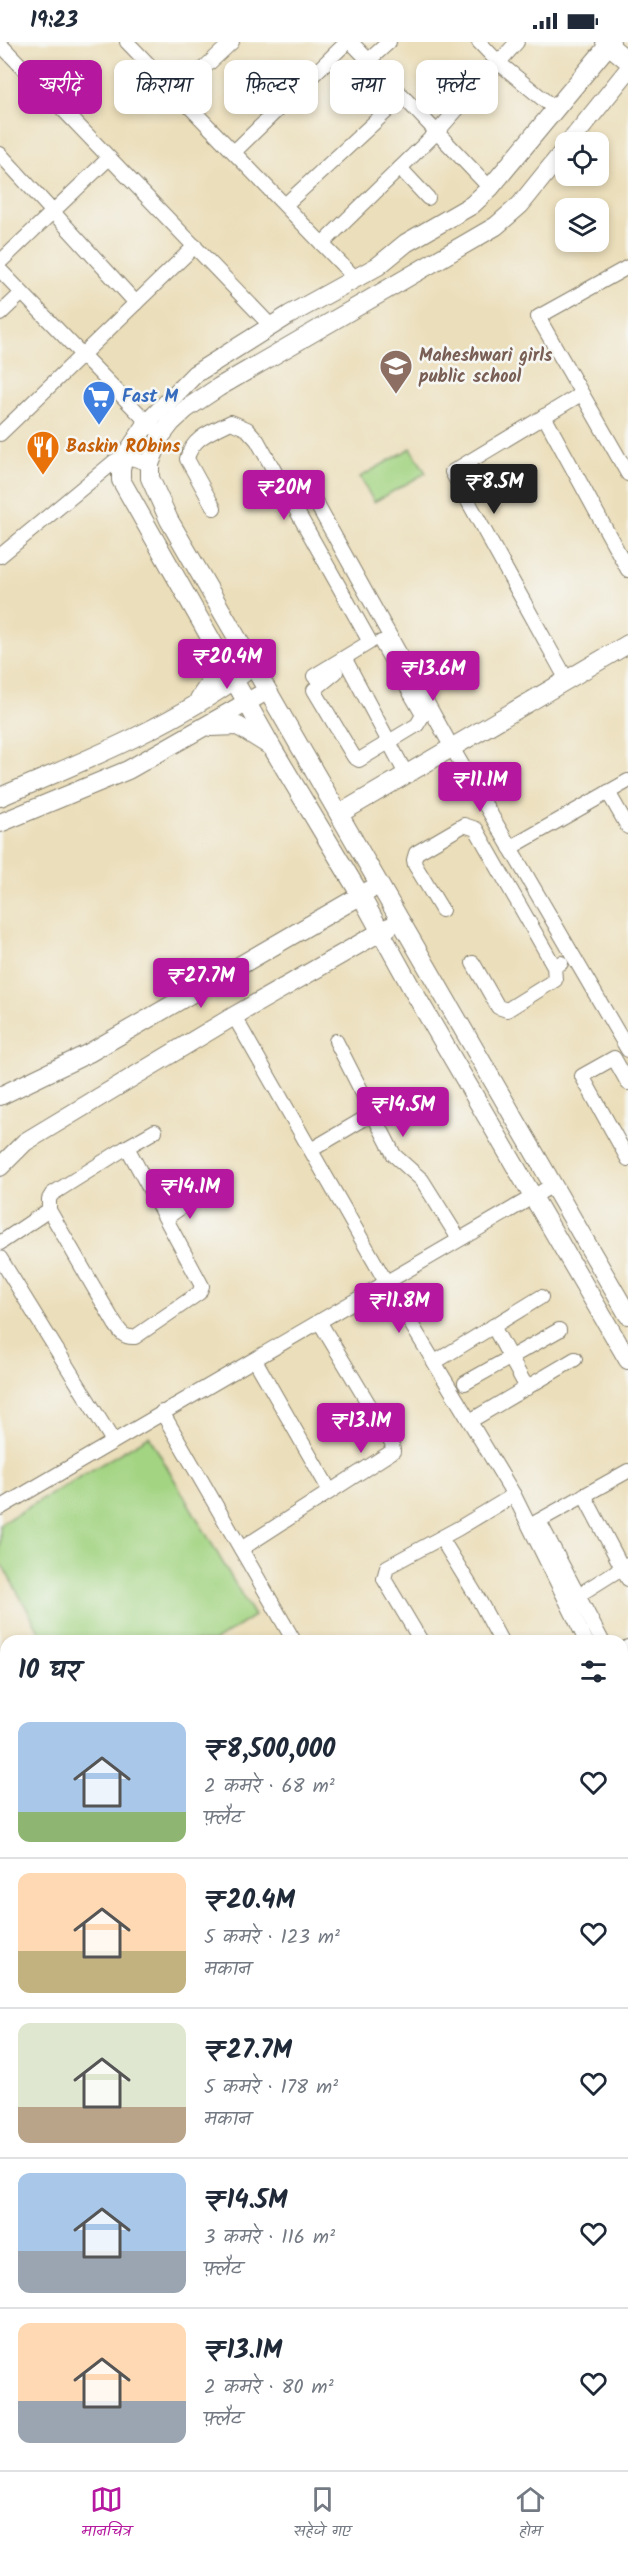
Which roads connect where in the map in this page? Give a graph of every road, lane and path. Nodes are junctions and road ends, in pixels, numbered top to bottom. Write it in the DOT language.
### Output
graph roads {
  1 [pos="127,42"];
  2 [pos="232,42"];
  3 [pos="346,42"];
  4 [pos="351,42"];
  5 [pos="389,42"];
  6 [pos="479,42"];
  7 [pos="517,42"];
  8 [pos="608,43"];
  9 [pos="0,44"];
  10 [pos="145,60"];
  11 [pos="369,60"];
  12 [pos="212,61"];
  13 [pos="628,61"];
  14 [pos="499,63"];
  15 [pos="628,70"];
  16 [pos="404,97"];
  17 [pos="555,109"];
  18 [pos="197,114"];
  19 [pos="384,114"];
  20 [pos="437,132"];
  21 [pos="578,132"];
  22 [pos="234,152"];
  23 [pos="0,154"];
  24 [pos="109,158"];
  25 [pos="555,162"];
  26 [pos="400,168"];
  27 [pos="490,188"];
  28 [pos="428,198"];
  29 [pos="285,205"];
  30 [pos="53,212"];
  31 [pos="322,244"];
  32 [pos="195,246"];
  33 [pos="0,262"];
  34 [pos="628,267"];
  35 [pos="0,270"];
  36 [pos="355,278"];
  37 [pos="22,293"];
  38 [pos="136,303"];
  39 [pos="0,314"];
  40 [pos="271,326"];
  41 [pos="82,355"];
  42 [pos="582,394"];
  43 [pos="544,416"];
  44 [pos="148,422"];
  45 [pos="0,434"];
  46 [pos="161,436"];
  47 [pos="125,456"];
  48 [pos="150,464"];
  49 [pos="628,474"];
  50 [pos="310,492"];
  51 [pos="214,508"];
  52 [pos="0,556"];
  53 [pos="350,564"];
  54 [pos="628,570"];
  55 [pos="334,579"];
  56 [pos="382,638"];
  57 [pos="628,644"];
  58 [pos="221,655"];
  59 [pos="347,663"];
  60 [pos="254,665"];
  61 [pos="314,676"];
  62 [pos="234,680"];
  63 [pos="567,680"];
  64 [pos="267,690"];
  65 [pos="248,703"];
  66 [pos="194,705"];
  67 [pos="206,727"];
  68 [pos="388,741"];
  69 [pos="451,746"];
  70 [pos="273,749"];
  71 [pos="406,774"];
  72 [pos="628,781"];
  73 [pos="608,792"];
  74 [pos="0,797"];
  75 [pos="339,814"];
  76 [pos="0,823"];
  77 [pos="628,827"];
  78 [pos="510,848"];
  79 [pos="380,883"];
  80 [pos="361,896"];
  81 [pos="442,910"];
  82 [pos="400,920"];
  83 [pos="380,932"];
  84 [pos="573,956"];
  85 [pos="473,963"];
  86 [pos="555,966"];
  87 [pos="234,1016"];
  88 [pos="336,1041"];
  89 [pos="628,1050"];
  90 [pos="628,1083"];
  91 [pos="0,1096"];
  92 [pos="402,1096"];
  93 [pos="373,1113"];
  94 [pos="155,1131"];
  95 [pos="622,1135"];
  96 [pos="127,1148"];
  97 [pos="311,1150"];
  98 [pos="628,1159"];
  99 [pos="0,1167"];
  100 [pos="553,1185"];
  101 [pos="197,1196"];
  102 [pos="534,1198"];
  103 [pos="49,1210"];
  104 [pos="166,1218"];
  105 [pos="459,1239"];
  106 [pos="0,1243"];
  107 [pos="0,1258"];
  108 [pos="386,1282"];
  109 [pos="541,1297"];
  110 [pos="628,1315"];
  111 [pos="319,1321"];
  112 [pos="493,1326"];
  113 [pos="558,1330"];
  114 [pos="511,1357"];
  115 [pos="575,1359"];
  116 [pos="255,1360"];
  117 [pos="628,1360"];
  118 [pos="435,1362"];
  119 [pos="465,1383"];
  120 [pos="527,1388"];
  121 [pos="162,1412"];
  122 [pos="470,1421"];
  123 [pos="112,1441"];
  124 [pos="628,1471"];
  125 [pos="330,1491"];
  126 [pos="514,1495"];
  127 [pos="584,1495"];
  128 [pos="0,1508"];
  129 [pos="534,1524"];
  130 [pos="441,1538"];
  131 [pos="241,1549"];
  132 [pos="626,1570"];
  133 [pos="577,1596"];
  134 [pos="291,1635"];
  135 [pos="417,1635"];
  136 [pos="498,1635"];
  137 [pos="583,1635"];
  138 [pos="599,1635"];
  1 -- 10 [label="street"];
  2 -- 12 [label="street"];
  3 -- 22 [label="street"];
  4 -- 11 [label="street"];
  5 -- 11 [label="street"];
  6 -- 14 [label="street"];
  7 -- 14 [label="street"];
  8 -- 13 [label="street"];
  8 -- 17 [label="street"];
  9 -- 24 [label="street"];
  14 -- 17 [label="street"];
  14 -- 20 [label="street"];
  15 -- 21 [label="street"];
  16 -- 20 [label="street"];
  17 -- 27 [label="street"];
  18 -- 22 [label="street"];
  19 -- 29 [label="street"];
  20 -- 26 [label="street"];
  20 -- 27 [label="street"];
  22 -- 29 [label="street"];
  23 -- 30 [label="street"];
  24 -- 30 [label="street"];
  24 -- 32 [label="street"];
  25 -- 46 [label="street"];
  26 -- 28 [label="street"];
  26 -- 31 [label="street"];
  27 -- 36 [label="street"];
  29 -- 31 [label="street"];
  30 -- 33 [label="street"];
  30 -- 38 [label="street"];
  31 -- 36 [label="street"];
  32 -- 38 [label="street"];
  32 -- 40 [label="street"];
  34 -- 42 [label="street"];
  35 -- 37 [label="street"];
  36 -- 40 [label="street"];
  37 -- 39 [label="street"];
  37 -- 41 [label="street"];
  38 -- 41 [label="street"];
  40 -- 44 [label="street"];
  41 -- 44 [label="street"];
  41 -- 45 [label="street"];
  42 -- 43 [label="street"];
  42 -- 49 [label="street"];
  43 -- 54 [label="street"];
  43 -- 63 [label="street"];
  44 -- 46 [label="street"];
  44 -- 47 [label="street"];
  46 -- 48 [label="street"];
  47 -- 48 [label="street"];
  47 -- 52 [label="street"];
  47 -- 58 [label="street"];
  48 -- 60 [label="street"];
  50 -- 53 [label="street"];
  51 -- 55 [label="street"];
  53 -- 55 [label="street"];
  53 -- 56 [label="street"];
  55 -- 56 [label="street"];
  56 -- 59 [label="street"];
  56 -- 61 [label="street"];
  56 -- 68 [label="street"];
  56 -- 69 [label="street"];
  57 -- 63 [label="street"];
  58 -- 62 [label="street"];
  58 -- 66 [label="street"];
  59 -- 68 [label="street"];
  59 -- 68 [label="street"];
  60 -- 62 [label="street"];
  60 -- 64 [label="street"];
  62 -- 65 [label="street"];
  62 -- 66 [label="street"];
  63 -- 69 [label="street"];
  64 -- 65 [label="street"];
  64 -- 75 [label="street"];
  65 -- 67 [label="street"];
  65 -- 70 [label="street"];
  66 -- 74 [label="street"];
  67 -- 70 [label="street"];
  67 -- 76 [label="street"];
  68 -- 71 [label="street"];
  69 -- 71 [label="street"];
  69 -- 78 [label="street"];
  70 -- 80 [label="street"];
  71 -- 75 [label="street"];
  72 -- 73 [label="street"];
  73 -- 77 [label="street"];
  73 -- 78 [label="street"];
  75 -- 79 [label="street"];
  78 -- 84 [label="street"];
  79 -- 80 [label="street"];
  79 -- 82 [label="street"];
  80 -- 83 [label="street"];
  80 -- 91 [label="street"];
  81 -- 86 [label="street"];
  82 -- 83 [label="street"];
  82 -- 100 [label="street"];
  83 -- 87 [label="street"];
  83 -- 102 [label="street"];
  84 -- 86 [label="street"];
  84 -- 89 [label="street"];
  85 -- 86 [label="street"];
  87 -- 97 [label="street"];
  87 -- 99 [label="street"];
  88 -- 93 [label="street"];
  90 -- 95 [label="street"];
  92 -- 93 [label="street"];
  93 -- 97 [label="street"];
  93 -- 105 [label="street"];
  94 -- 96 [label="street"];
  95 -- 98 [label="street"];
  96 -- 103 [label="street"];
  96 -- 104 [label="street"];
  97 -- 108 [label="street"];
  100 -- 102 [label="street"];
  100 -- 110 [label="street"];
  101 -- 104 [label="street"];
  102 -- 105 [label="street"];
  102 -- 117 [label="street"];
  103 -- 104 [label="street"];
  103 -- 106 [label="street"];
  105 -- 108 [label="street"];
  107 -- 123 [label="street"];
  108 -- 111 [label="street"];
  108 -- 118 [label="street"];
  109 -- 112 [label="street"];
  111 -- 116 [label="street"];
  111 -- 125 [label="street"];
  112 -- 114 [label="street"];
  112 -- 118 [label="street"];
  113 -- 114 [label="street"];
  114 -- 119 [label="street"];
  114 -- 120 [label="street"];
  115 -- 120 [label="street"];
  116 -- 121 [label="street"];
  116 -- 125 [label="street"];
  118 -- 122 [label="street"];
  120 -- 122 [label="street"];
  121 -- 123 [label="street"];
  121 -- 131 [label="street"];
  122 -- 126 [label="street"];
  123 -- 128 [label="street"];
  124 -- 127 [label="street"];
  125 -- 131 [label="street"];
  126 -- 129 [label="street"];
  126 -- 130 [label="street"];
  127 -- 129 [label="street"];
  127 -- 132 [label="street"];
  129 -- 133 [label="street"];
  129 -- 137 [label="street"];
  130 -- 135 [label="street"];
  130 -- 136 [label="street"];
  131 -- 134 [label="street"];
  132 -- 133 [label="street"];
  133 -- 138 [label="street"];
}
